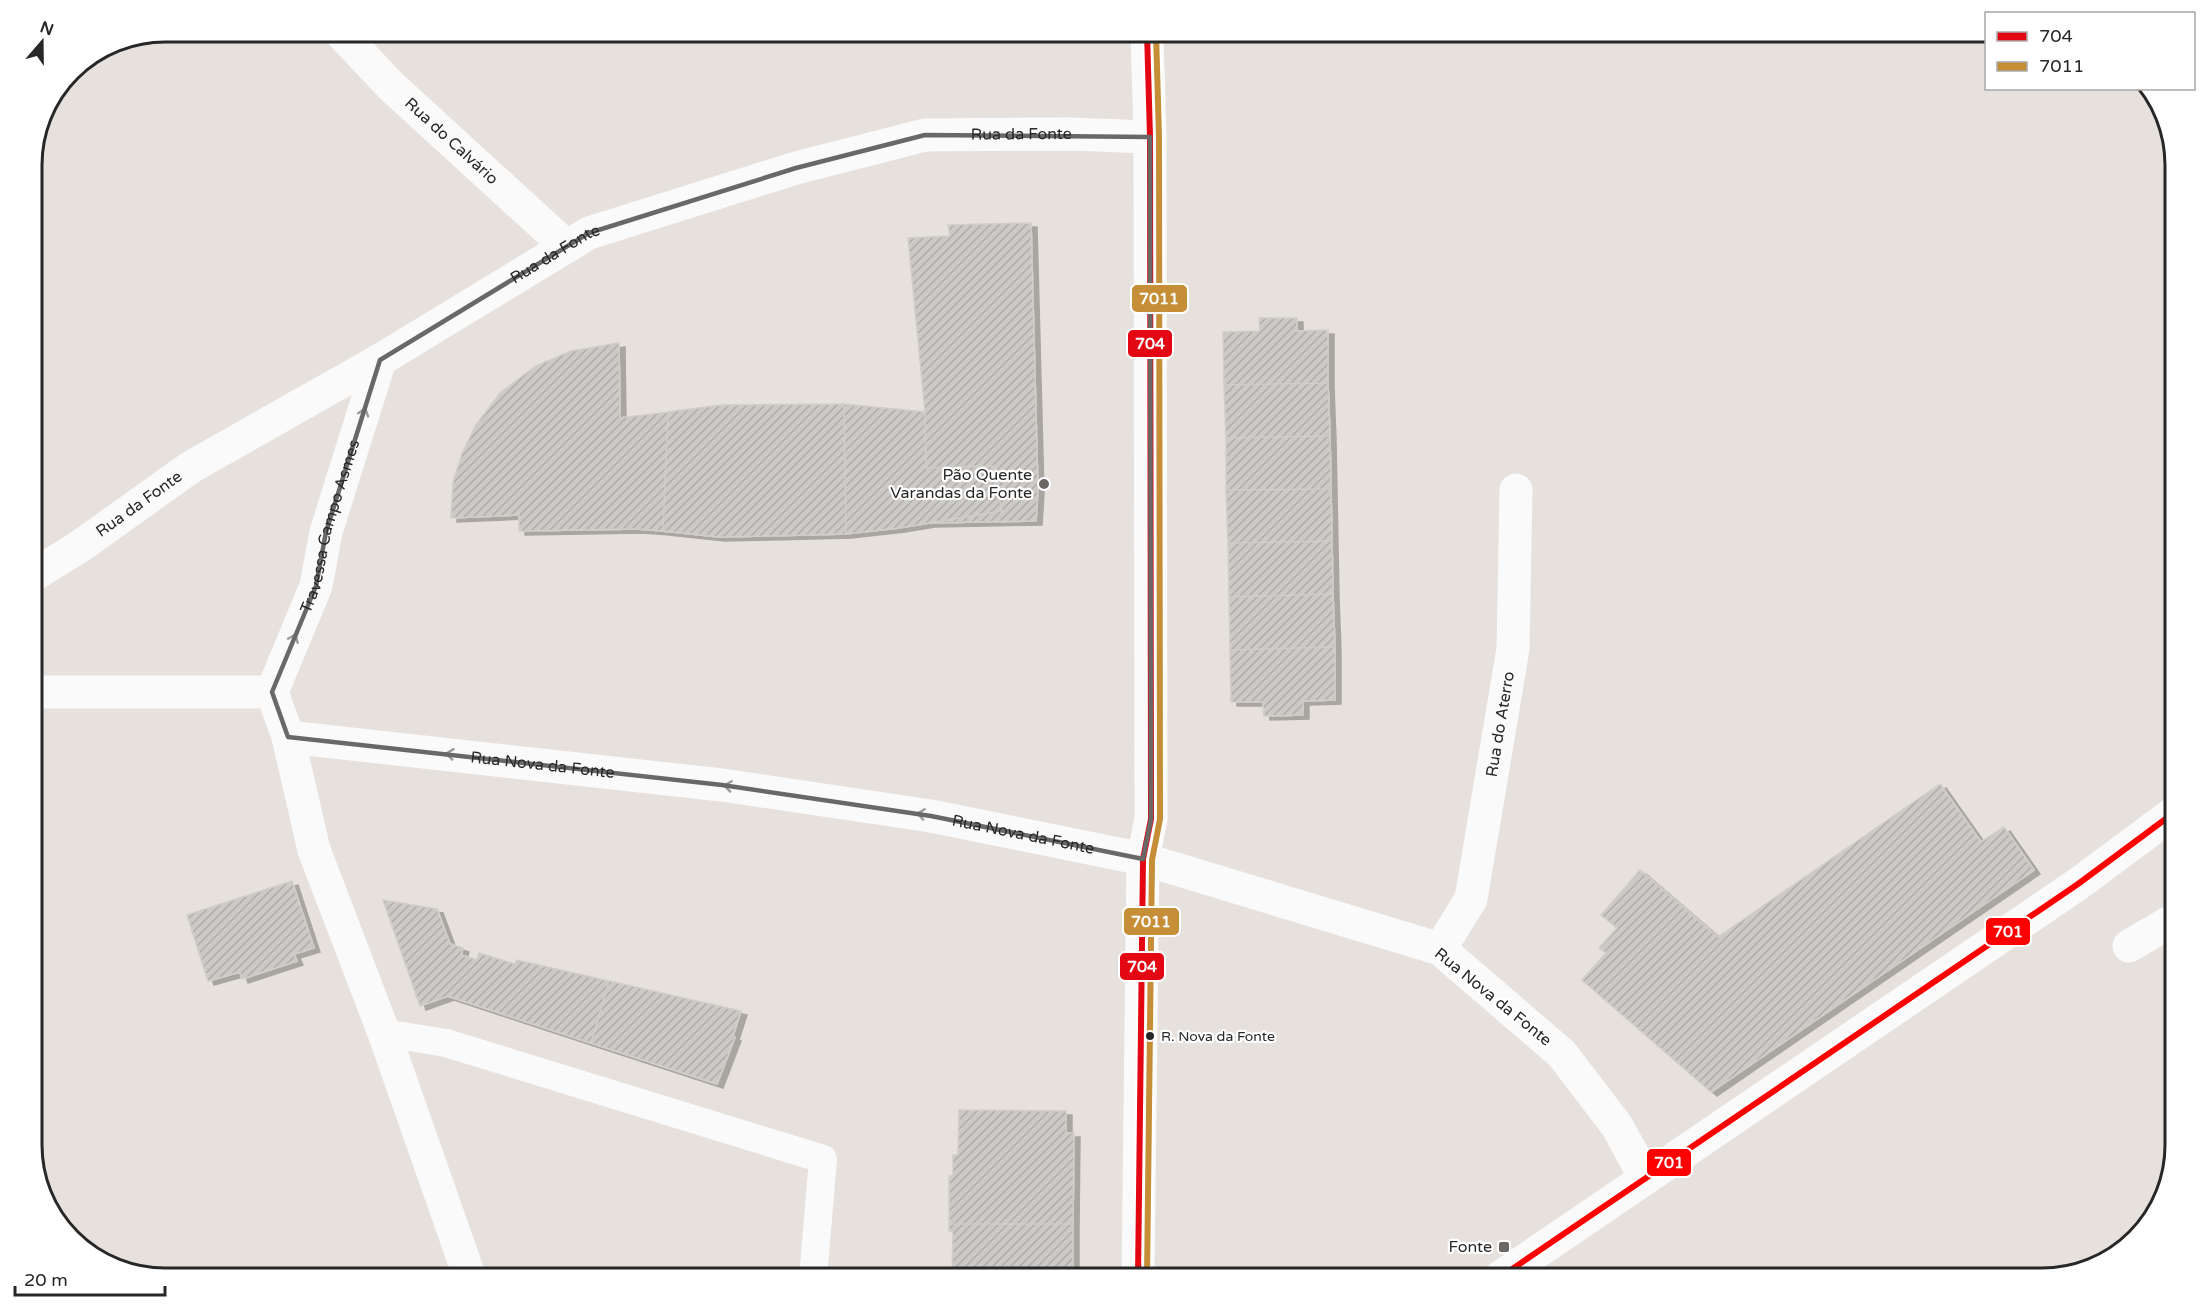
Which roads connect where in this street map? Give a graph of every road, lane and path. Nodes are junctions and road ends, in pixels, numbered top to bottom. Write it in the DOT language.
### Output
graph roads {
  1 [pos="349,42"];
  2 [pos="1147,42"];
  3 [pos="1150,137"];
  4 [pos="566,246"];
  5 [pos="380,360"];
  6 [pos="1516,490"];
  7 [pos="42,570"];
  8 [pos="42,692"];
  9 [pos="272,692"];
  10 [pos="288,737"];
  11 [pos="2165,819"];
  12 [pos="1143,859"];
  13 [pos="2165,926"];
  14 [pos="2129,946"];
  15 [pos="1440,949"];
  16 [pos="384,1033"];
  17 [pos="1645,1177"];
  18 [pos="466,1268"];
  19 [pos="814,1268"];
  20 [pos="1138,1268"];
  21 [pos="1513,1268"];
  1 -- 4 [label="street, Rua do Calvário"];
  2 -- 3 [label="street"];
  3 -- 4 [label="street, Rua da Fonte"];
  3 -- 12 [label="street"];
  4 -- 5 [label="street, Rua da Fonte"];
  5 -- 7 [label="street, Rua da Fonte"];
  9 -- 5 [label="street, Travessa Campo Asmes, one-way"];
  6 -- 15 [label="street, Rua do Aterro"];
  8 -- 9 [label="street"];
  9 -- 10 [label="street"];
  12 -- 10 [label="street, Rua Nova da Fonte, one-way"];
  10 -- 16 [label="street"];
  11 -- 17 [label="street"];
  12 -- 15 [label="street, Rua Nova da Fonte"];
  12 -- 20 [label="street"];
  13 -- 14 [label="street"];
  15 -- 17 [label="street, Rua Nova da Fonte"];
  16 -- 18 [label="street"];
  16 -- 19 [label="lane"];
  17 -- 21 [label="street"];
}
